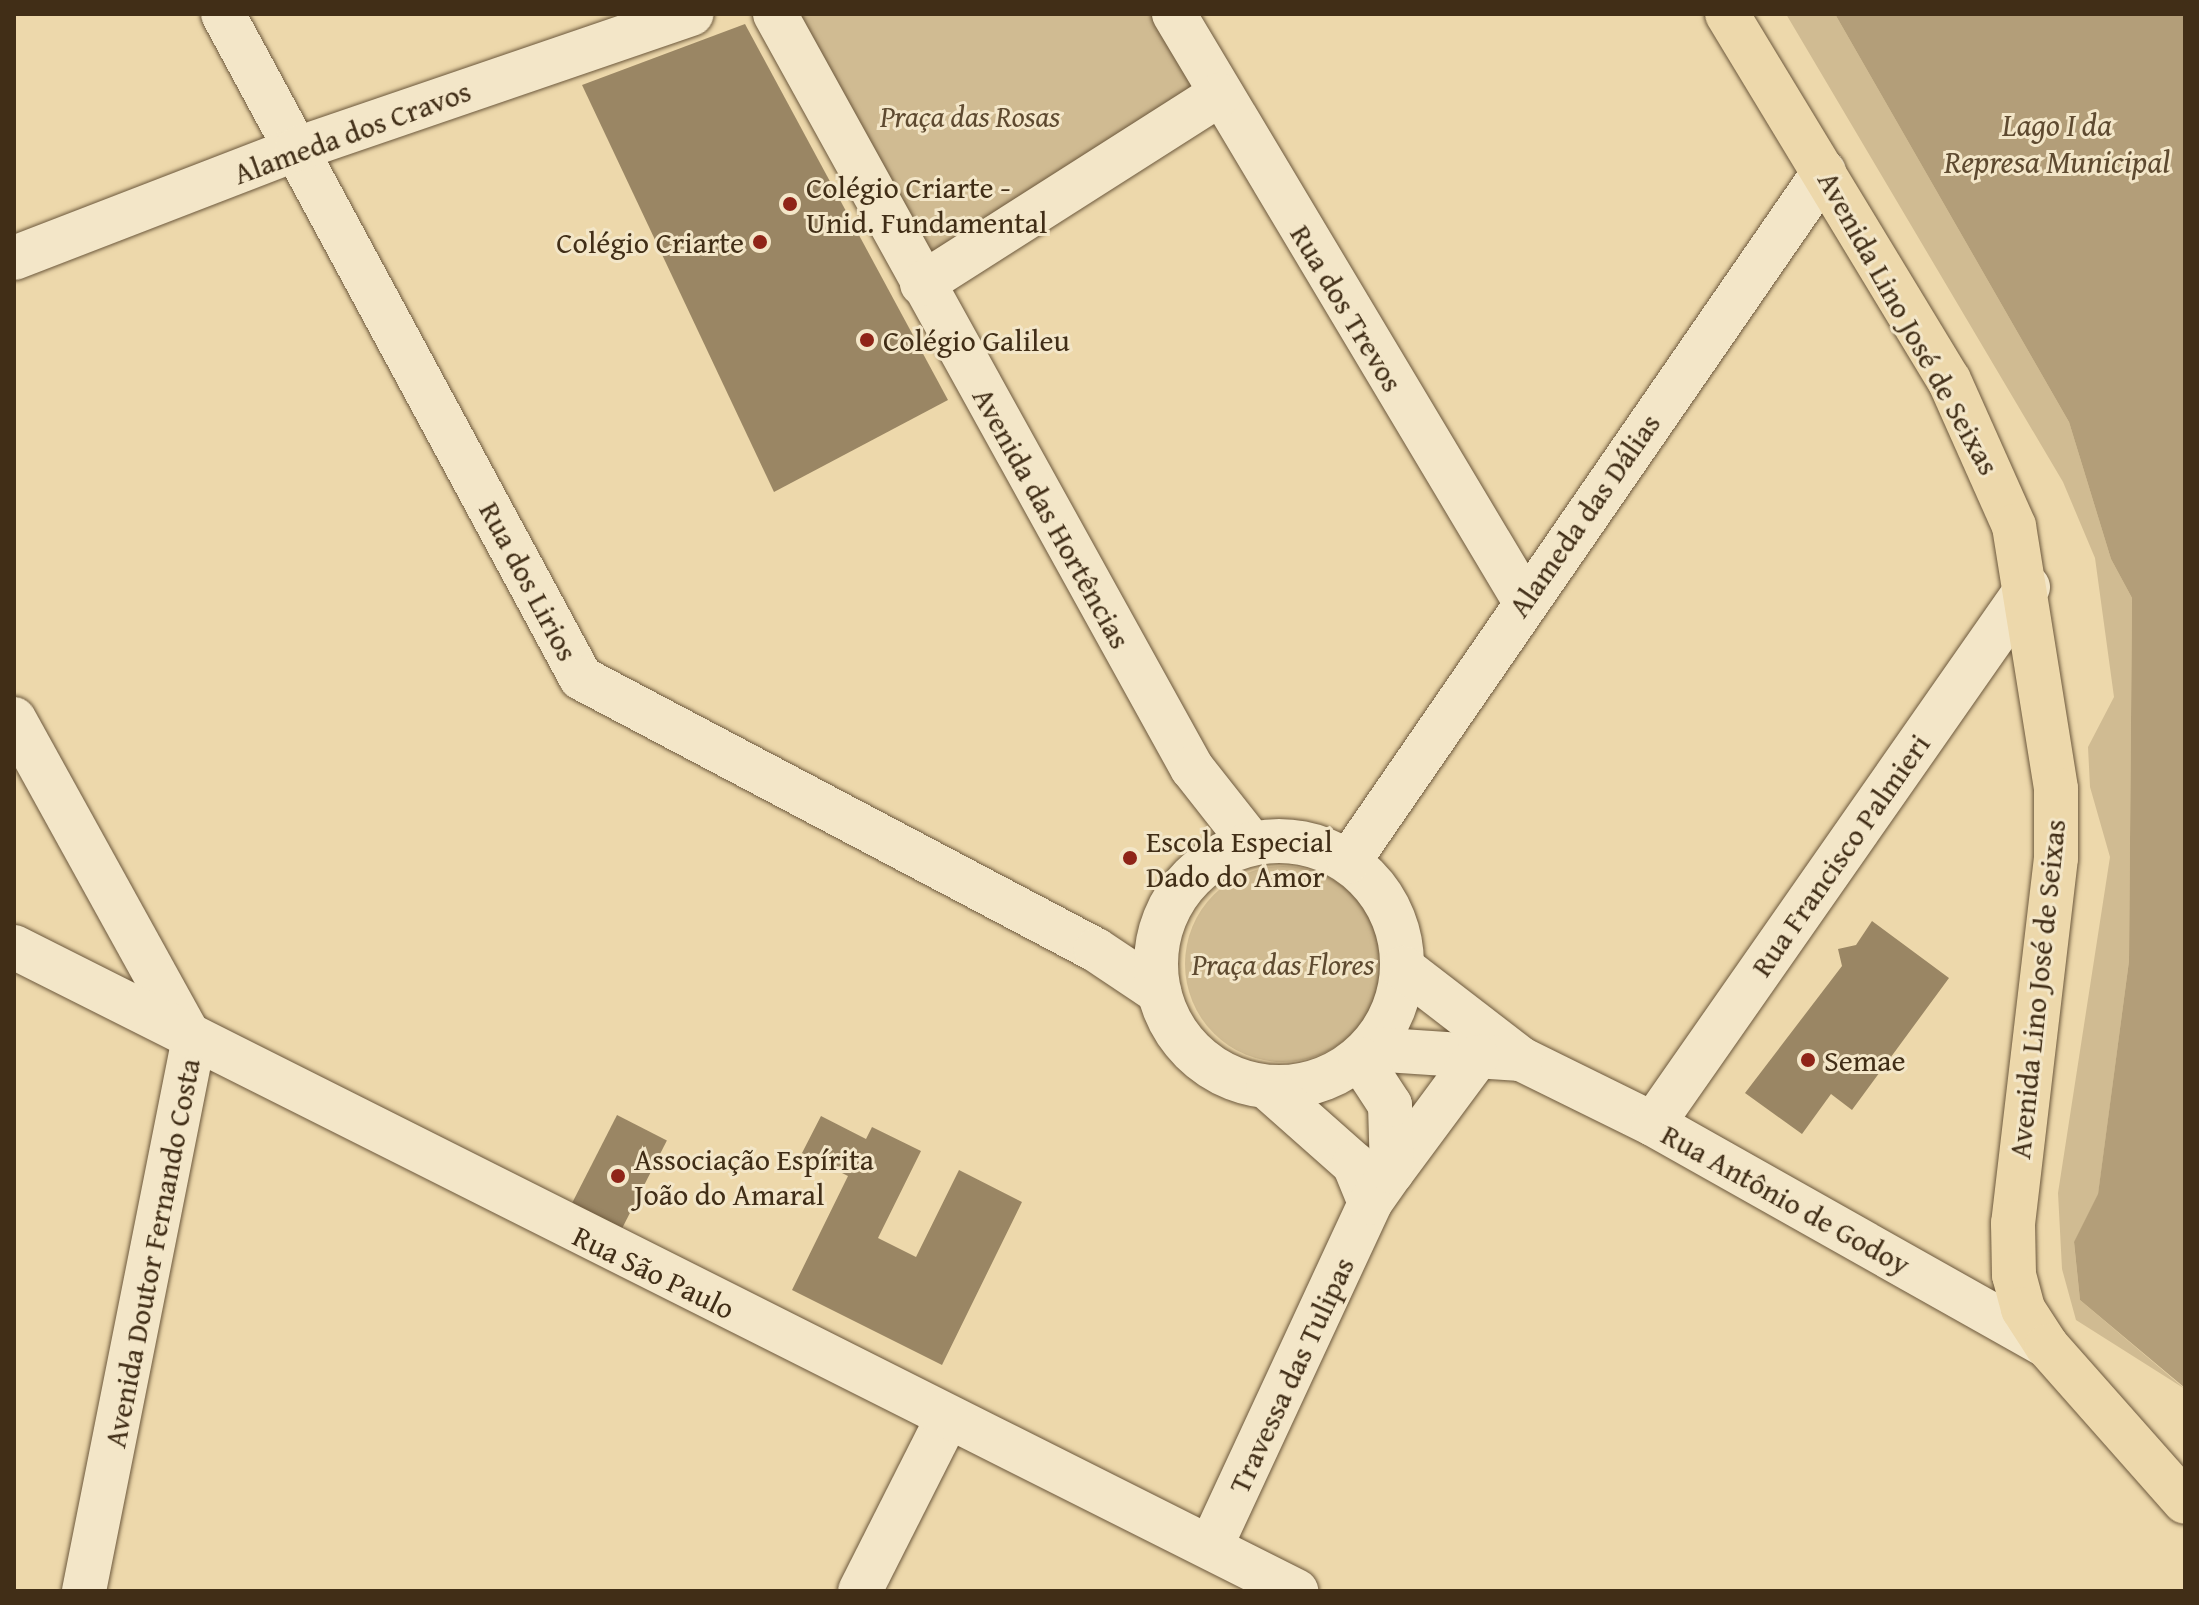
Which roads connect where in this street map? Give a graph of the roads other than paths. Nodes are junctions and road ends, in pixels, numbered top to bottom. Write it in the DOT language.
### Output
graph roads {
  1 [pos="223,14"];
  2 [pos="692,14"];
  3 [pos="775,14"];
  4 [pos="1174,14"];
  5 [pos="1727,14"];
  6 [pos="1219,95"];
  7 [pos="297,149"];
  8 [pos="1824,172"];
  9 [pos="14,258"];
  10 [pos="922,284"];
  11 [pos="2028,587"];
  12 [pos="1524,600"];
  13 [pos="14,719"];
  14 [pos="1192,768"];
  15 [pos="1251,843"];
  16 [pos="1349,861"];
  17 [pos="1209,862"];
  18 [pos="1157,944"];
  19 [pos="14,947"];
  20 [pos="1096,950"];
  21 [pos="1403,968"];
  22 [pos="1159,992"];
  23 [pos="193,1043"];
  24 [pos="1365,1054"];
  25 [pos="1477,1057"];
  26 [pos="1521,1059"];
  27 [pos="1268,1088"];
  28 [pos="1653,1124"];
  29 [pos="1381,1187"];
  30 [pos="2047,1346"];
  31 [pos="947,1419"];
  32 [pos="2185,1502"];
  33 [pos="1211,1546"];
  34 [pos="84,1591"];
  35 [pos="860,1591"];
  36 [pos="1296,1591"];
  1 -- 7 [label="street, Rua dos Lirios"];
  2 -- 7 [label="street, Alameda dos Cravos"];
  3 -- 10 [label="street, Avenida das Hortências"];
  4 -- 6 [label="street, Rua dos Trevos"];
  5 -- 8 [label="main road, Avenida Lino José de Seixas"];
  6 -- 10 [label="street"];
  6 -- 12 [label="street, Rua dos Trevos"];
  7 -- 9 [label="street, Alameda dos Cravos"];
  7 -- 20 [label="street, Rua dos Lirios"];
  8 -- 11 [label="main road, Avenida Lino José de Seixas"];
  8 -- 12 [label="street, Alameda das Dálias"];
  10 -- 14 [label="street, Avenida das Hortências"];
  11 -- 28 [label="street, Rua Francisco Palmieri"];
  11 -- 30 [label="main road, Avenida Lino José de Seixas"];
  12 -- 16 [label="street, Alameda das Dálias"];
  13 -- 23 [label="street, Avenida Doutor Fernando Costa"];
  14 -- 15 [label="street, Avenida das Hortências"];
  14 -- 17 [label="street, Avenida das Hortências"];
  15 -- 16 [label="street"];
  15 -- 17 [label="street"];
  16 -- 21 [label="street"];
  17 -- 18 [label="street"];
  18 -- 20 [label="street"];
  18 -- 22 [label="street"];
  19 -- 23 [label="street, Rua São Paulo"];
  20 -- 22 [label="street, Rua dos Lirios"];
  21 -- 24 [label="street"];
  21 -- 26 [label="street, Rua Antônio de Godoy"];
  22 -- 27 [label="street"];
  23 -- 31 [label="street, Rua São Paulo"];
  23 -- 34 [label="street, Avenida Doutor Fernando Costa"];
  24 -- 25 [label="street, Rua Antônio de Godoy"];
  24 -- 27 [label="street"];
  24 -- 29 [label="street, Travessa das Tulipas"];
  25 -- 26 [label="street, Rua Antônio de Godoy"];
  25 -- 29 [label="street, Travessa das Tulipas"];
  26 -- 28 [label="street, Rua Antônio de Godoy"];
  27 -- 29 [label="street"];
  28 -- 30 [label="street, Rua Antônio de Godoy"];
  29 -- 33 [label="street, Travessa das Tulipas"];
  30 -- 32 [label="main road, Avenida Lino José de Seixas"];
  31 -- 33 [label="street, Rua São Paulo"];
  31 -- 35 [label="street"];
  33 -- 36 [label="street, Rua São Paulo"];
}
